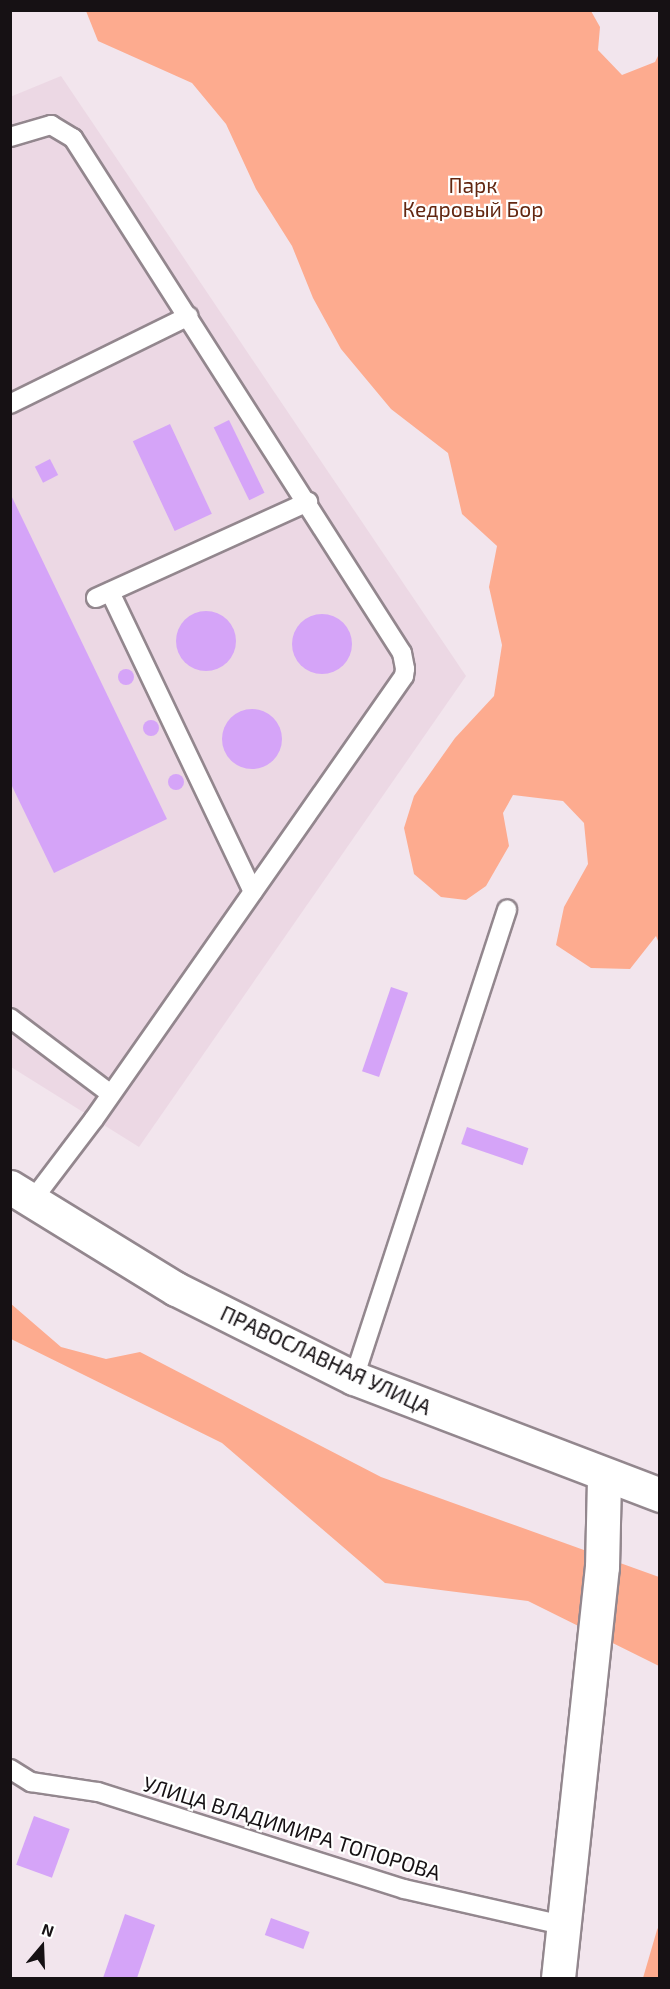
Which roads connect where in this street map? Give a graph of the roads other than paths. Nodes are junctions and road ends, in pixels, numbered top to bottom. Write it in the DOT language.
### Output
graph roads {
  1 [pos="10,137"];
  2 [pos="189,316"];
  3 [pos="10,404"];
  4 [pos="308,502"];
  5 [pos="253,892"];
  6 [pos="507,909"];
  7 [pos="10,1018"];
  8 [pos="111,1094"];
  9 [pos="21,1195"];
  10 [pos="354,1378"];
  11 [pos="604,1476"];
  12 [pos="660,1495"];
  13 [pos="10,1768"];
  14 [pos="563,1926"];
  15 [pos="558,1978"];
  1 -- 2 [label="lane"];
  2 -- 3 [label="lane"];
  2 -- 4 [label="lane"];
  4 -- 5 [label="lane"];
  4 -- 5 [label="lane"];
  5 -- 8 [label="lane"];
  6 -- 10 [label="lane"];
  7 -- 8 [label="lane"];
  8 -- 9 [label="lane"];
  9 -- 10 [label="street, ПРАВОСЛАВНАЯ УЛИЦА"];
  10 -- 11 [label="street, ПРАВОСЛАВНАЯ УЛИЦА"];
  11 -- 12 [label="street, ПРАВОСЛАВНАЯ УЛИЦА"];
  11 -- 14 [label="street"];
  13 -- 14 [label="lane, УЛИЦА ВЛАДИМИРА ТОПОРОВА"];
  14 -- 15 [label="street"];
}
